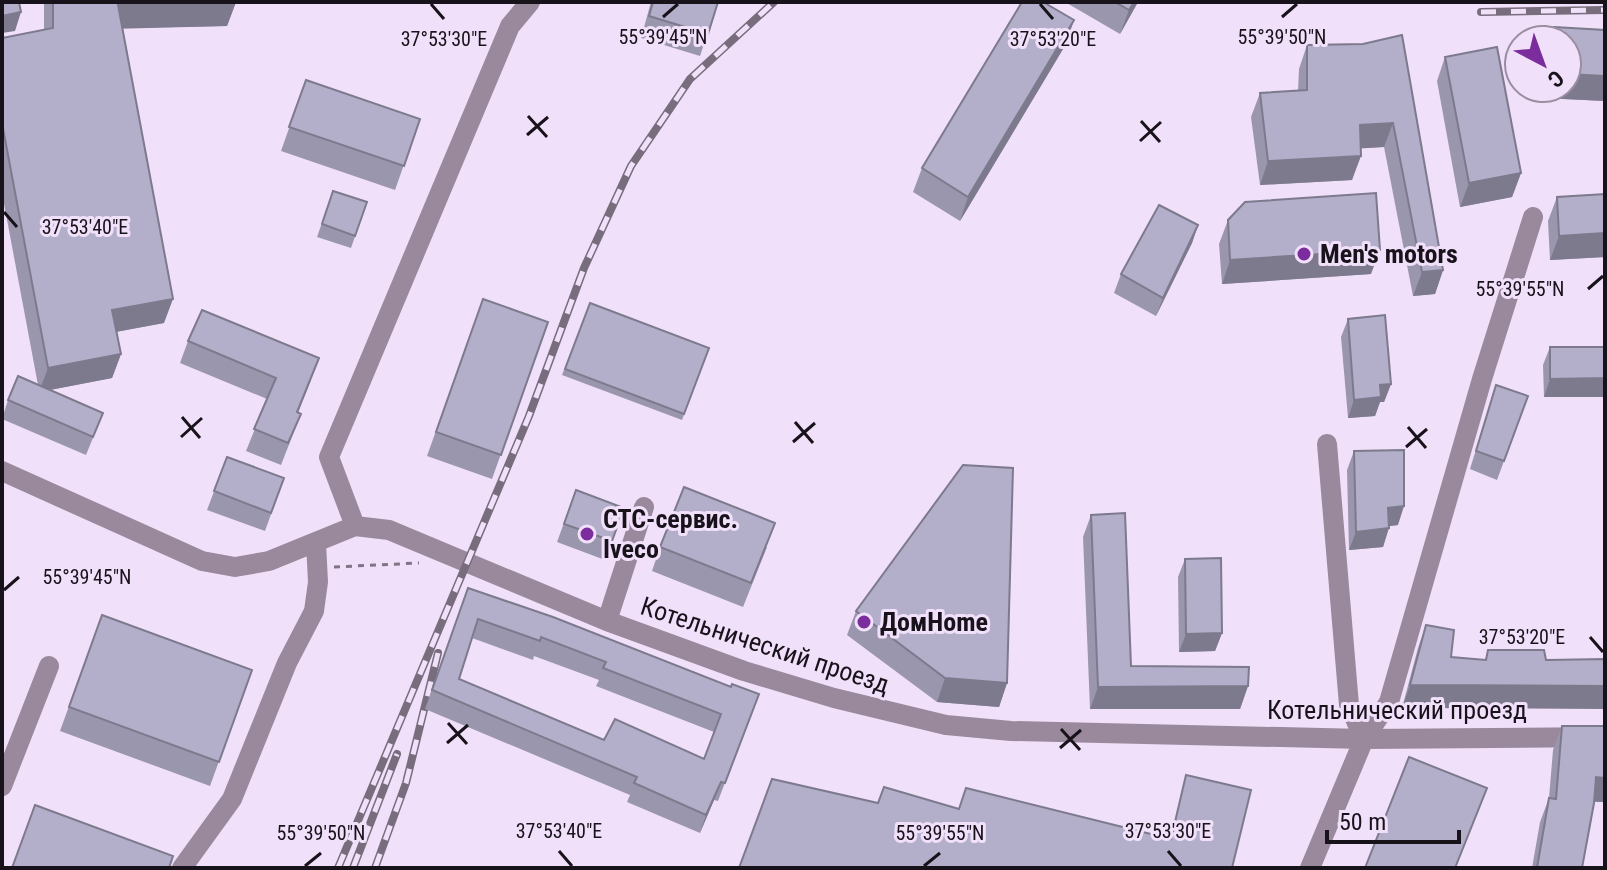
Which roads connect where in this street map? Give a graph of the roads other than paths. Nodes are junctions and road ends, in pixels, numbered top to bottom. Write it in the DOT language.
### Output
graph roads {
  1 [pos="530,2"];
  2 [pos="1533,217"];
  3 [pos="1327,444"];
  4 [pos="2,471"];
  5 [pos="644,507"];
  6 [pos="355,526"];
  7 [pos="316,543"];
  8 [pos="607,621"];
  9 [pos="49,666"];
  10 [pos="1605,737"];
  11 [pos="1364,739"];
  12 [pos="2,786"];
  13 [pos="182,868"];
  14 [pos="1310,868"];
  1 -- 6 [label="street"];
  2 -- 11 [label="street"];
  3 -- 11 [label="street"];
  4 -- 7 [label="street"];
  5 -- 8 [label="street"];
  6 -- 7 [label="street"];
  6 -- 8 [label="street, Котельнический проезд"];
  7 -- 13 [label="street"];
  8 -- 11 [label="street, Котельнический проезд"];
  9 -- 12 [label="street"];
  10 -- 11 [label="street, Котельнический проезд"];
  11 -- 14 [label="street"];
}
